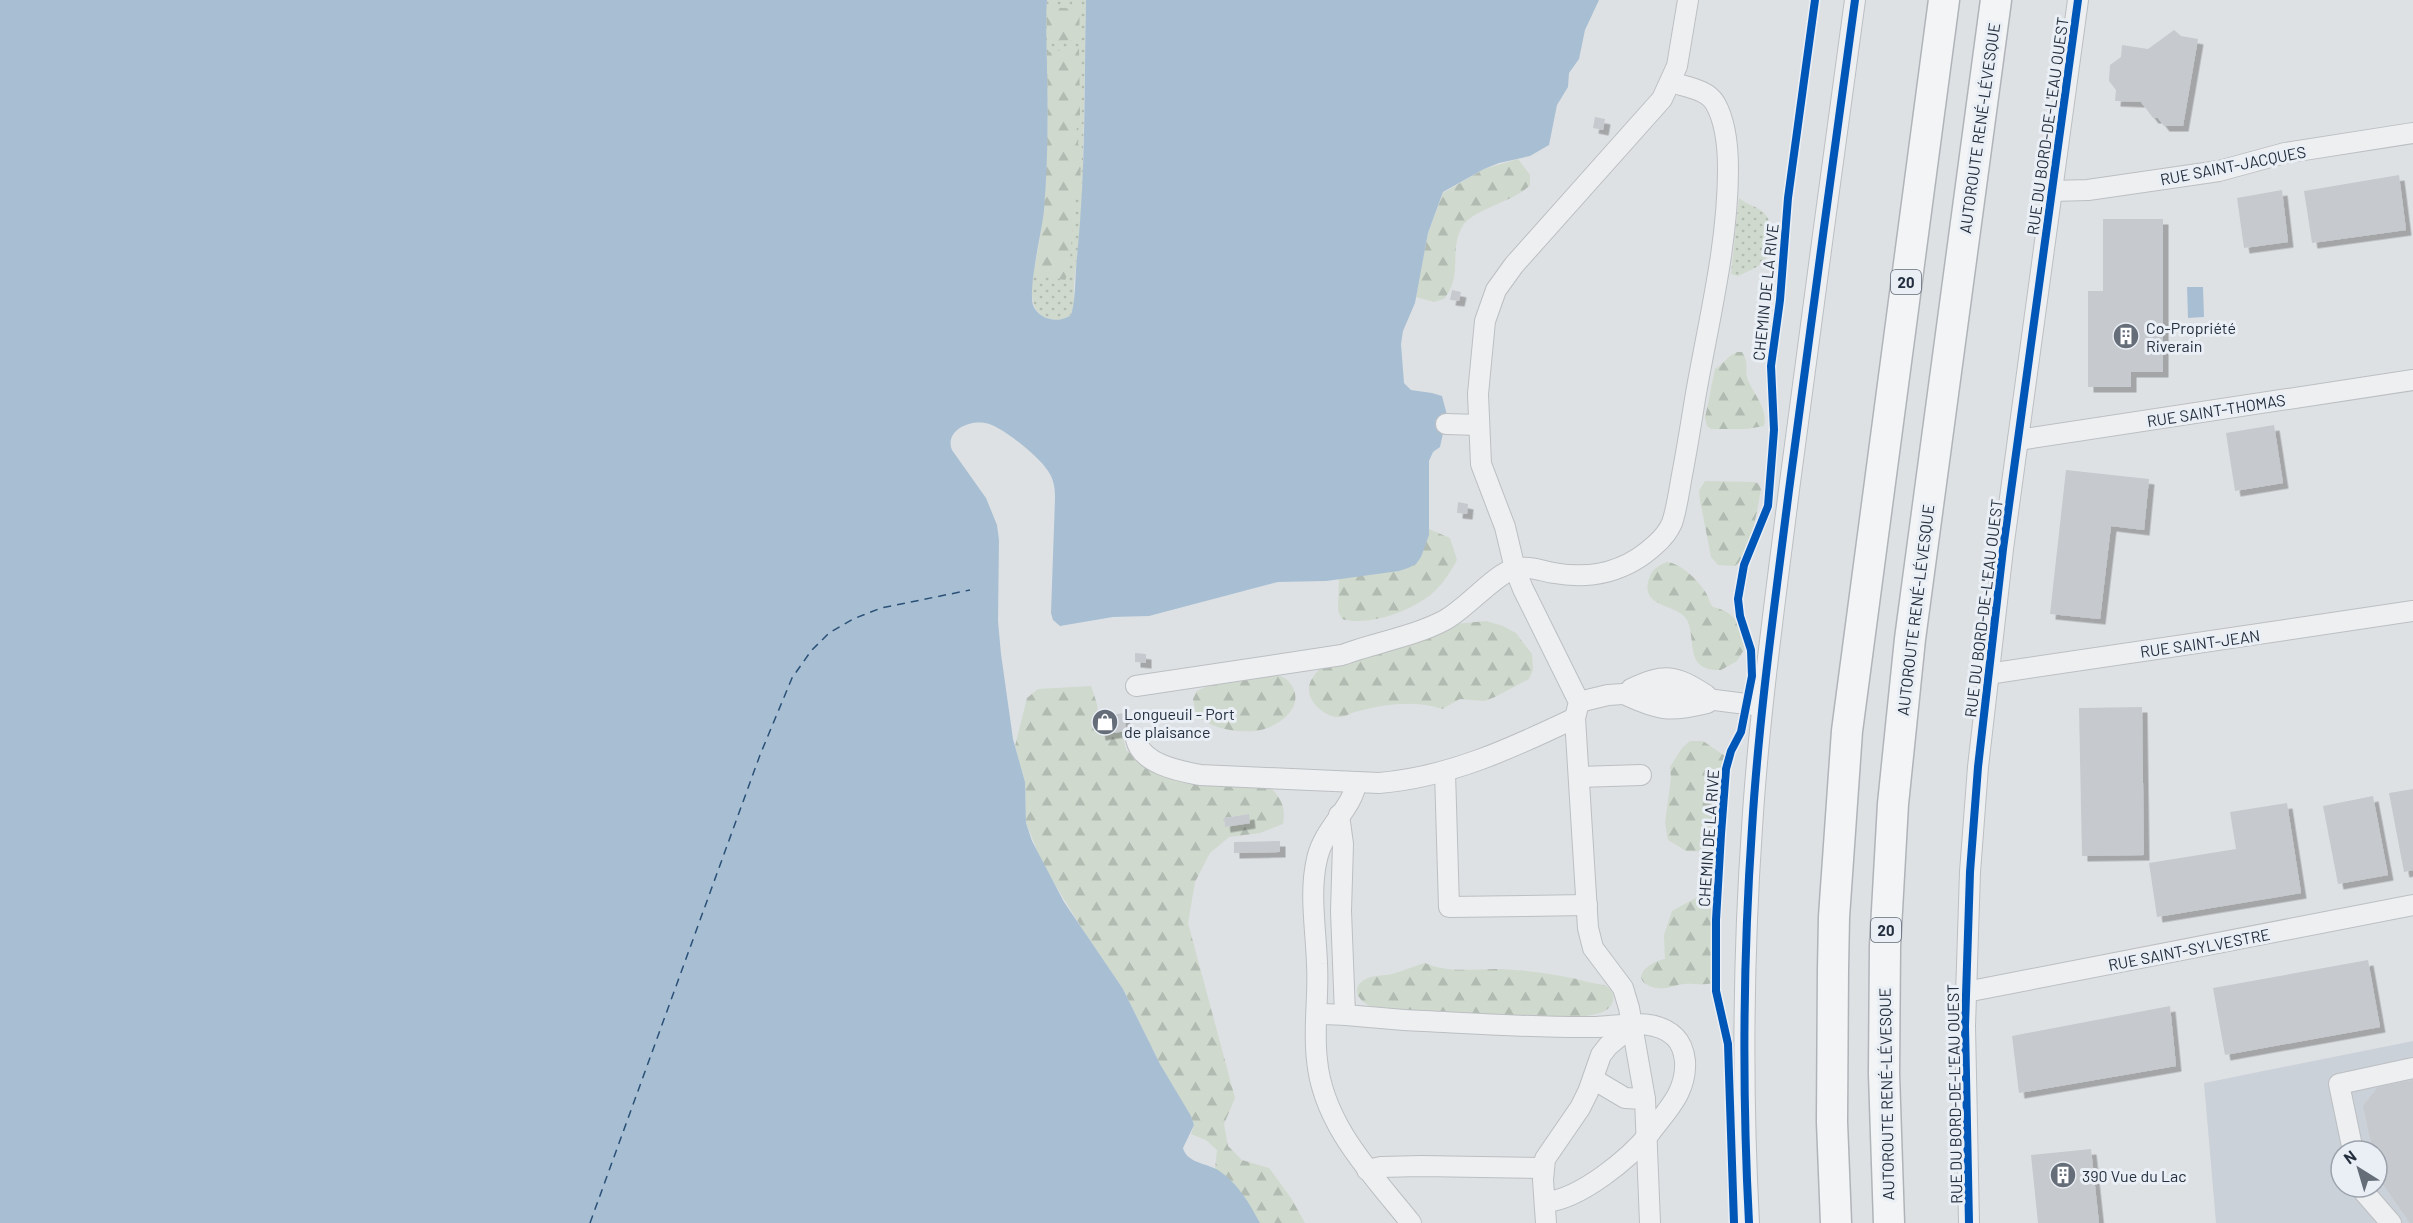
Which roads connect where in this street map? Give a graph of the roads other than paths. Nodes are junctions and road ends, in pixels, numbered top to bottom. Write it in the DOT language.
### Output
graph roads {
  1 [pos="1688,0"];
  2 [pos="1855,0"];
  3 [pos="1944,0"];
  4 [pos="1996,0"];
  5 [pos="2078,0"];
  6 [pos="1671,82"];
  7 [pos="2413,133"];
  8 [pos="2052,190"];
  9 [pos="2413,380"];
  10 [pos="1446,424"];
  11 [pos="1479,425"];
  12 [pos="2018,440"];
  13 [pos="1515,568"];
  14 [pos="2413,611"];
  15 [pos="1988,674"];
  16 [pos="1136,686"];
  17 [pos="1622,693"];
  18 [pos="1716,701"];
  19 [pos="1762,706"];
  20 [pos="1577,710"];
  21 [pos="1136,739"];
  22 [pos="1445,772"];
  23 [pos="1641,775"];
  24 [pos="1579,777"];
  25 [pos="1356,783"];
  26 [pos="1339,814"];
  27 [pos="1587,905"];
  28 [pos="2413,905"];
  29 [pos="1966,992"];
  30 [pos="1318,1014"];
  31 [pos="1345,1014"];
  32 [pos="1633,1025"];
  33 [pos="2413,1068"];
  34 [pos="1593,1079"];
  35 [pos="1645,1099"];
  36 [pos="1647,1136"];
  37 [pos="2351,1139"];
  38 [pos="1543,1168"];
  39 [pos="1367,1170"];
  40 [pos="2370,1199"];
  41 [pos="1545,1202"];
  42 [pos="1412,1223"];
  43 [pos="1546,1223"];
  44 [pos="1650,1223"];
  45 [pos="1749,1223"];
  46 [pos="1836,1223"];
  47 [pos="1889,1223"];
  48 [pos="1969,1223"];
  49 [pos="2391,1223"];
  1 -- 6 [label="street"];
  2 -- 19 [label="street"];
  3 -- 46 [label="highway, 20"];
  4 -- 47 [label="highway, AUTOROUTE RENÉ-LÉVESQUE / 20"];
  5 -- 8 [label="street, RUE DU BORD-DE-L'EAU OUEST"];
  6 -- 11 [label="street"];
  6 -- 13 [label="street"];
  7 -- 8 [label="street, RUE SAINT-JACQUES"];
  8 -- 12 [label="street, RUE DU BORD-DE-L'EAU OUEST"];
  9 -- 12 [label="street, RUE SAINT-THOMAS"];
  10 -- 11 [label="street"];
  11 -- 13 [label="street"];
  12 -- 15 [label="street, RUE DU BORD-DE-L'EAU OUEST"];
  13 -- 16 [label="street"];
  13 -- 20 [label="street"];
  14 -- 15 [label="street, RUE SAINT-JEAN"];
  15 -- 29 [label="street, RUE DU BORD-DE-L'EAU OUEST"];
  17 -- 18 [label="street"];
  17 -- 18 [label="street"];
  17 -- 20 [label="street"];
  18 -- 19 [label="street"];
  19 -- 45 [label="street"];
  20 -- 22 [label="street"];
  20 -- 24 [label="street"];
  21 -- 25 [label="street"];
  22 -- 25 [label="street"];
  22 -- 27 [label="street"];
  23 -- 24 [label="street"];
  24 -- 27 [label="street"];
  25 -- 26 [label="street"];
  26 -- 30 [label="street"];
  26 -- 31 [label="street"];
  27 -- 32 [label="street"];
  28 -- 29 [label="street, RUE SAINT-SYLVESTRE"];
  29 -- 48 [label="street, RUE DU BORD-DE-L'EAU OUEST"];
  30 -- 31 [label="street"];
  30 -- 39 [label="street"];
  31 -- 32 [label="street"];
  32 -- 34 [label="street"];
  32 -- 35 [label="street"];
  32 -- 36 [label="street"];
  33 -- 37 [label="street"];
  34 -- 35 [label="street"];
  34 -- 38 [label="street"];
  35 -- 36 [label="street"];
  36 -- 41 [label="street"];
  36 -- 44 [label="street"];
  38 -- 39 [label="street"];
  38 -- 41 [label="street"];
  39 -- 42 [label="street"];
  40 -- 49 [label="street"];
  41 -- 43 [label="street"];
}
